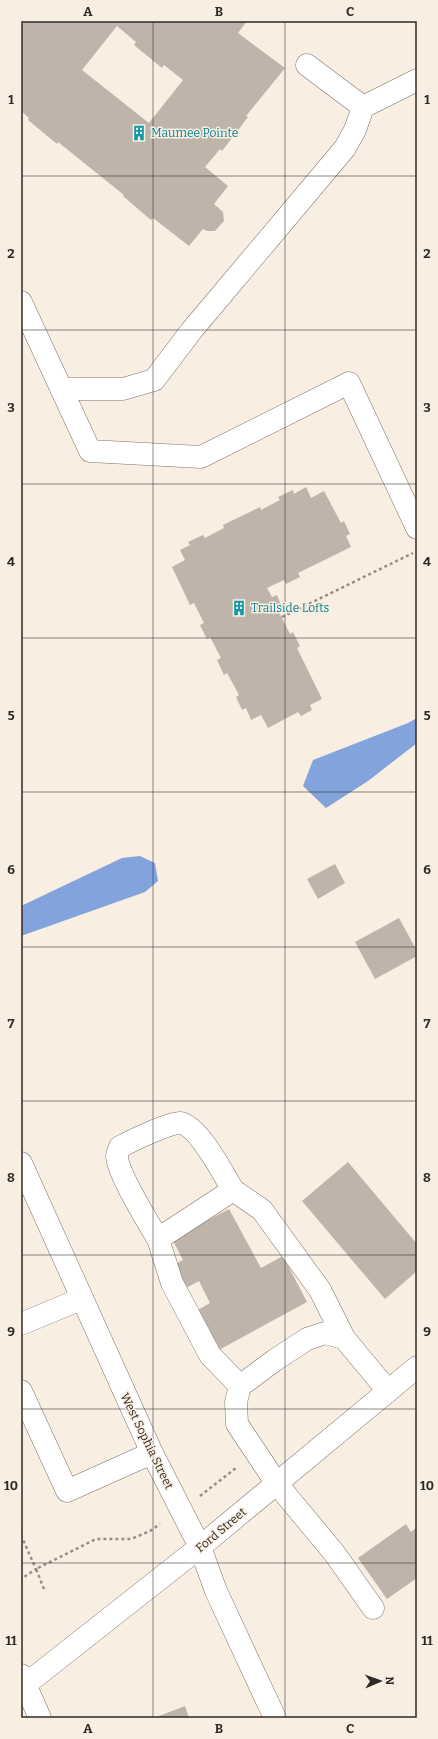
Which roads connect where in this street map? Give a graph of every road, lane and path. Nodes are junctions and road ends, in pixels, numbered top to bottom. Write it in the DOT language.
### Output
graph roads {
  1 [pos="307,65"];
  2 [pos="417,80"];
  3 [pos="363,107"];
  4 [pos="21,302"];
  5 [pos="61,390"];
  6 [pos="417,528"];
  7 [pos="417,551"];
  8 [pos="282,617"];
  9 [pos="21,1163"];
  10 [pos="233,1190"];
  11 [pos="158,1239"];
  12 [pos="81,1299"];
  13 [pos="21,1324"];
  14 [pos="344,1338"];
  15 [pos="417,1367"];
  16 [pos="240,1386"];
  17 [pos="21,1391"];
  18 [pos="388,1391"];
  19 [pos="152,1453"];
  20 [pos="277,1484"];
  21 [pos="21,1535"];
  22 [pos="200,1547"];
  23 [pos="36,1569"];
  24 [pos="21,1579"];
  25 [pos="44,1589"];
  26 [pos="373,1608"];
  27 [pos="23,1682"];
  28 [pos="40,1718"];
  29 [pos="275,1718"];
  1 -- 3 [label="main road"];
  2 -- 3 [label="main road"];
  3 -- 5 [label="main road"];
  4 -- 5 [label="main road"];
  5 -- 6 [label="main road"];
  7 -- 8 [label="path"];
  9 -- 12 [label="main road, West Sophia Street"];
  10 -- 11 [label="main road"];
  10 -- 11 [label="main road"];
  10 -- 14 [label="main road"];
  11 -- 16 [label="main road"];
  12 -- 13 [label="main road"];
  12 -- 19 [label="main road, West Sophia Street"];
  14 -- 16 [label="main road"];
  14 -- 18 [label="main road"];
  15 -- 18 [label="main road, Ford Street"];
  16 -- 20 [label="main road"];
  17 -- 19 [label="main road"];
  18 -- 20 [label="main road, Ford Street"];
  19 -- 22 [label="main road, West Sophia Street"];
  20 -- 22 [label="main road, Ford Street"];
  20 -- 26 [label="main road"];
  21 -- 23 [label="path"];
  22 -- 27 [label="main road, Ford Street"];
  22 -- 29 [label="main road, West Sophia Street"];
  23 -- 24 [label="path"];
  23 -- 25 [label="path"];
  27 -- 28 [label="main road"];
}
